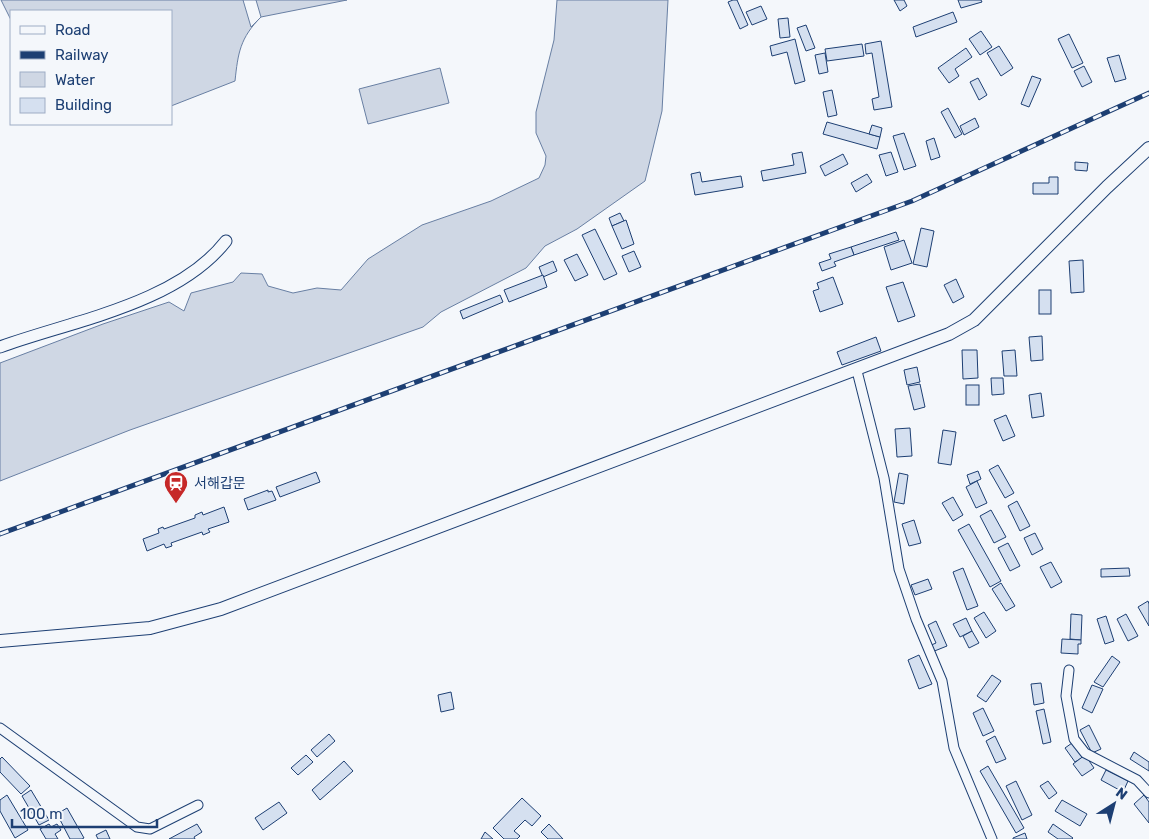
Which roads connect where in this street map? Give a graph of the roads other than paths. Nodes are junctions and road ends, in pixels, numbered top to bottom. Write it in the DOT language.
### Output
graph roads {
  1 [pos="1149,148"];
  2 [pos="226,242"];
  3 [pos="0,347"];
  4 [pos="857,371"];
  5 [pos="0,641"];
  6 [pos="1069,670"];
  7 [pos="0,728"];
  8 [pos="1149,794"];
  9 [pos="198,805"];
  10 [pos="992,839"];
  1 -- 4 [label="main road"];
  2 -- 3 [label="street"];
  4 -- 5 [label="main road"];
  4 -- 10 [label="street"];
  6 -- 8 [label="street"];
  7 -- 9 [label="street"];
}
